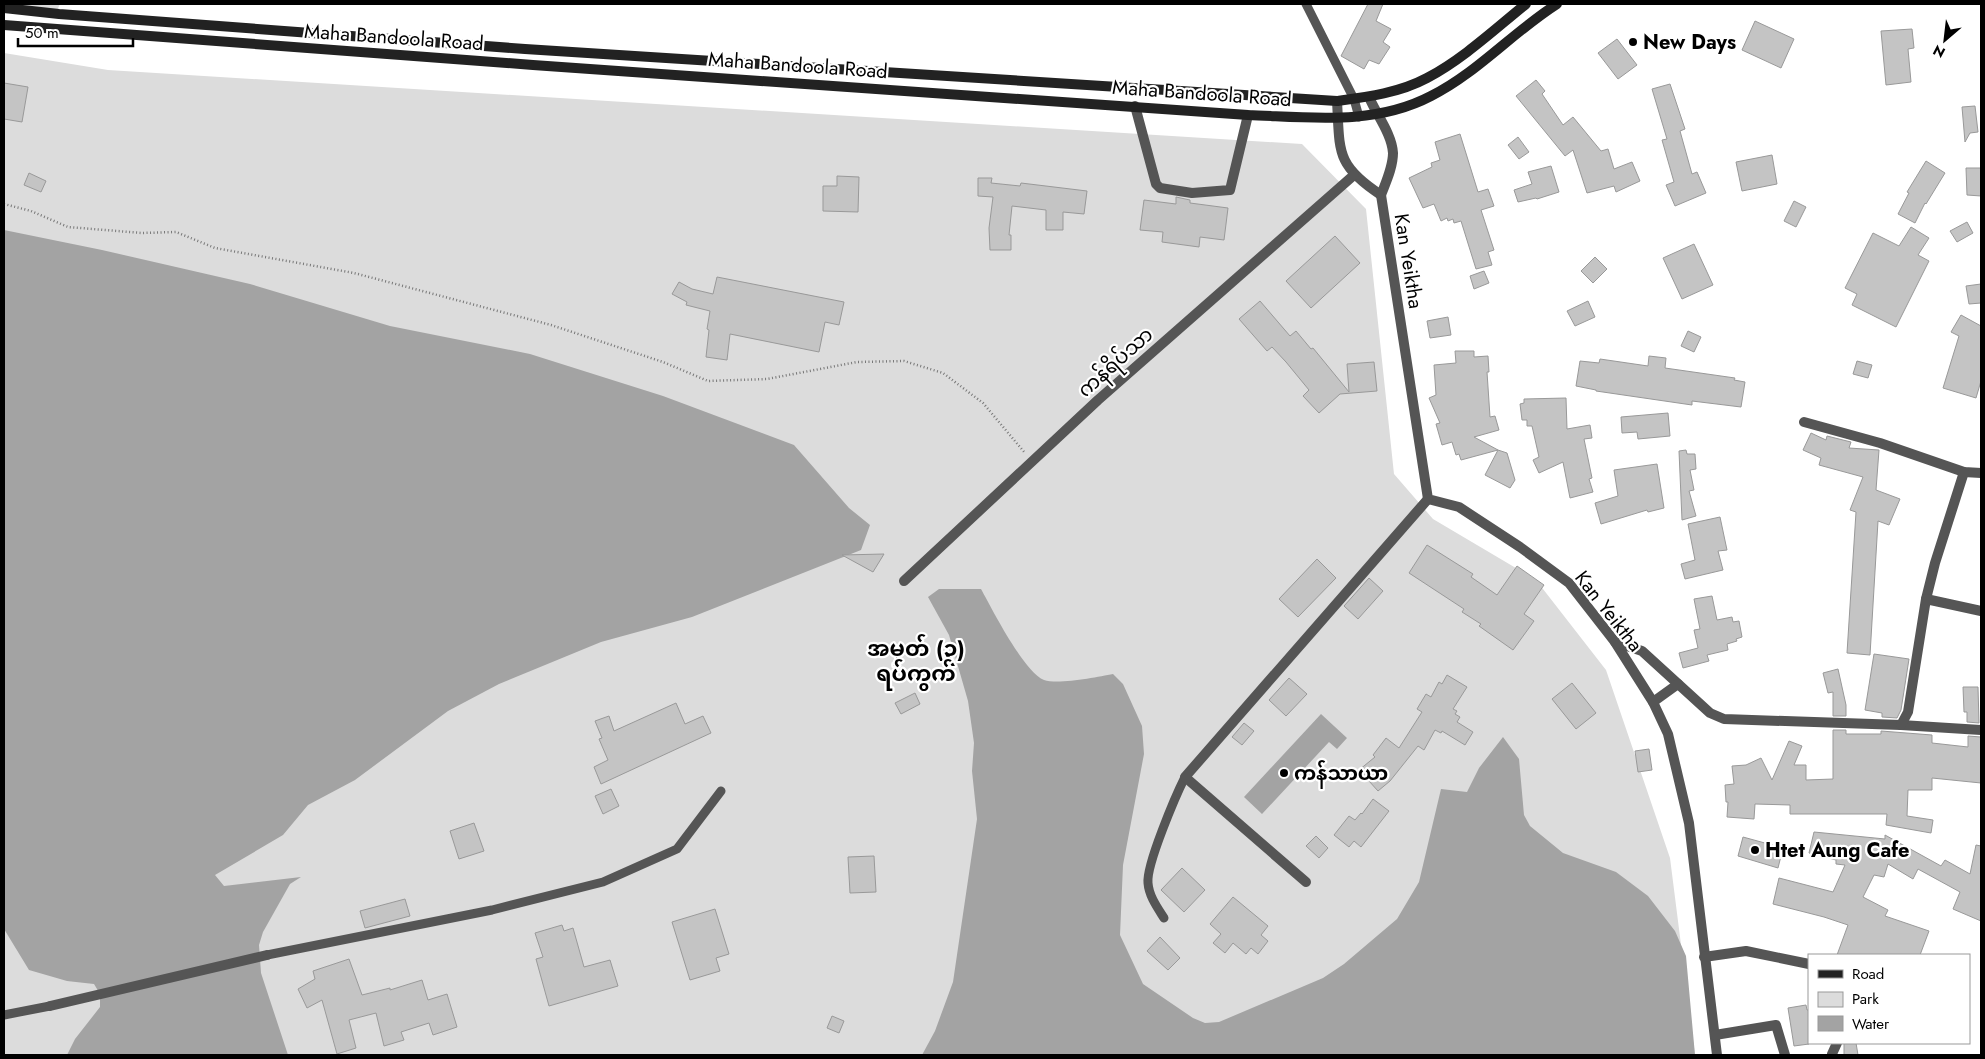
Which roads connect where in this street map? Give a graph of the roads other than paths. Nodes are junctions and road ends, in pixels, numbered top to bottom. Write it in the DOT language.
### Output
graph roads {
  1 [pos="1306,4"];
  2 [pos="1526,4"];
  3 [pos="1557,4"];
  4 [pos="4,8"];
  5 [pos="4,25"];
  6 [pos="1369,97"];
  7 [pos="1354,99"];
  8 [pos="1337,101"];
  9 [pos="1135,106"];
  10 [pos="1248,115"];
  11 [pos="1377,115"];
  12 [pos="1359,117"];
  13 [pos="1338,118"];
  14 [pos="1354,175"];
  15 [pos="1380,195"];
  16 [pos="1804,422"];
  17 [pos="1964,472"];
  18 [pos="1981,473"];
  19 [pos="1428,499"];
  20 [pos="904,581"];
  21 [pos="1926,599"];
  22 [pos="1981,611"];
  23 [pos="1615,642"];
  24 [pos="1678,684"];
  25 [pos="1653,702"];
  26 [pos="1901,725"];
  27 [pos="1981,730"];
  28 [pos="1185,777"];
  29 [pos="721,791"];
  30 [pos="1306,882"];
  31 [pos="1164,918"];
  32 [pos="266,955"];
  33 [pos="1704,957"];
  34 [pos="1808,964"];
  35 [pos="50,1006"];
  36 [pos="4,1015"];
  37 [pos="1715,1035"];
  38 [pos="1836,1044"];
  39 [pos="1717,1055"];
  40 [pos="1785,1055"];
  41 [pos="1830,1055"];
  1 -- 7 [label="lane"];
  2 -- 6 [label="main road, Maha Bandoola Road"];
  3 -- 11 [label="main road, Maha Bandoola Road"];
  4 -- 8 [label="main road, Maha Bandoola Road"];
  5 -- 9 [label="main road, Maha Bandoola Road"];
  6 -- 7 [label="main road, Maha Bandoola Road"];
  6 -- 11 [label="street"];
  7 -- 8 [label="main road, Maha Bandoola Road"];
  7 -- 12 [label="lane"];
  8 -- 13 [label="street"];
  9 -- 10 [label="main road, Maha Bandoola Road"];
  9 -- 10 [label="street"];
  10 -- 13 [label="main road, Maha Bandoola Road"];
  11 -- 12 [label="main road, Maha Bandoola Road"];
  11 -- 15 [label="street"];
  12 -- 13 [label="main road, Maha Bandoola Road"];
  13 -- 14 [label="street"];
  14 -- 15 [label="street"];
  14 -- 20 [label="street, ကန်ရိပ်သာ"];
  15 -- 19 [label="street, Kan Yeiktha"];
  16 -- 17 [label="street"];
  17 -- 18 [label="street"];
  17 -- 21 [label="street"];
  19 -- 23 [label="street, Kan Yeiktha"];
  19 -- 28 [label="street"];
  21 -- 22 [label="street"];
  21 -- 26 [label="street"];
  23 -- 24 [label="street"];
  23 -- 25 [label="street, Kan Yeiktha"];
  24 -- 25 [label="street"];
  24 -- 26 [label="street"];
  25 -- 33 [label="street, Kan Yeiktha"];
  26 -- 27 [label="street"];
  28 -- 30 [label="street"];
  28 -- 31 [label="lane"];
  29 -- 32 [label="lane"];
  32 -- 35 [label="street"];
  33 -- 34 [label="street"];
  33 -- 37 [label="street, Kan Yeiktha"];
  35 -- 36 [label="lane"];
  37 -- 39 [label="street, Kan Yeiktha"];
  37 -- 40 [label="street"];
  38 -- 41 [label="street"];
}
